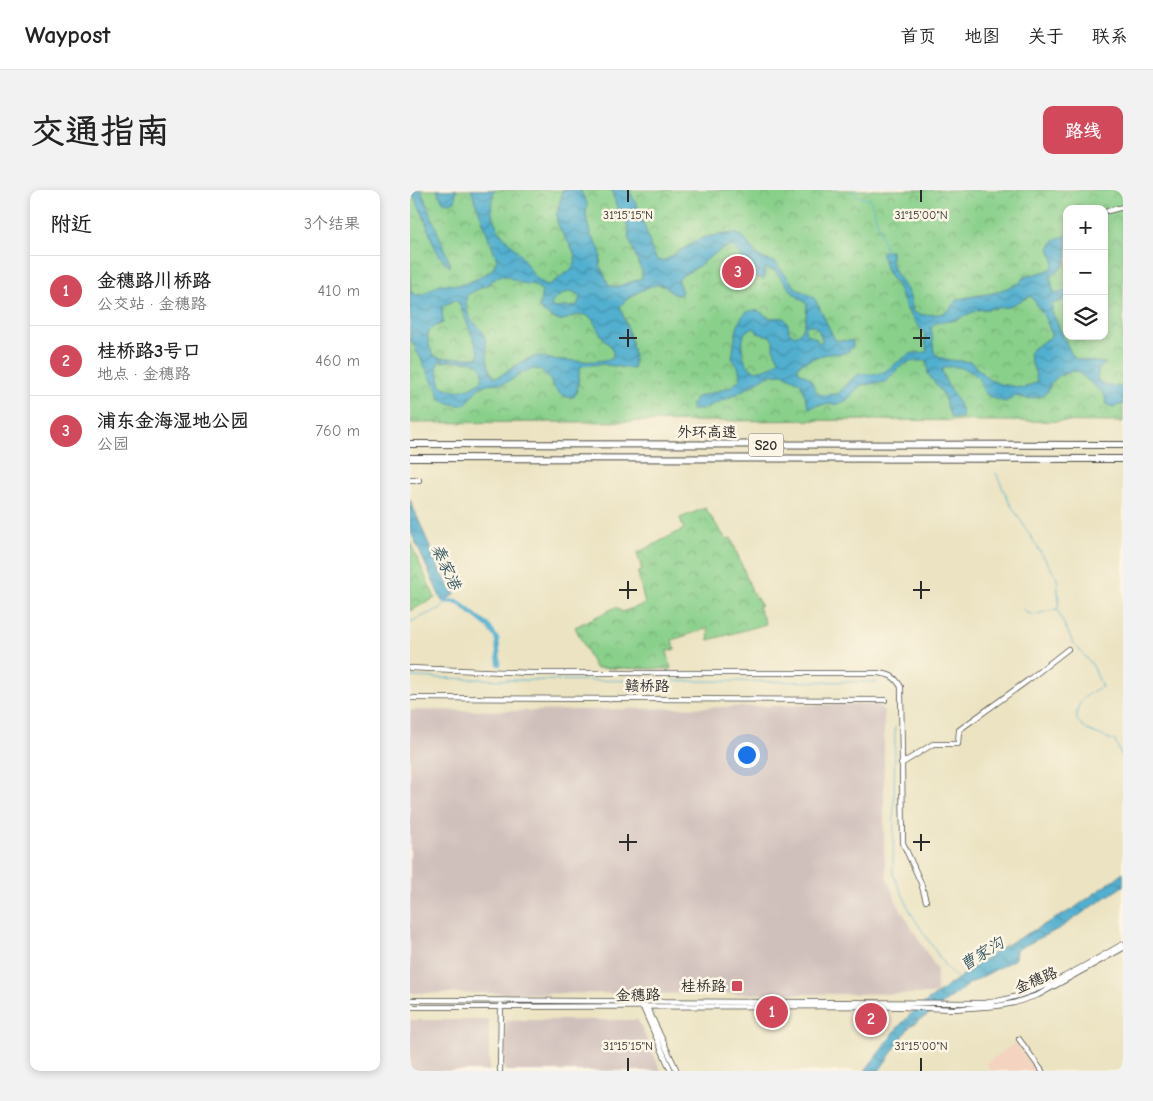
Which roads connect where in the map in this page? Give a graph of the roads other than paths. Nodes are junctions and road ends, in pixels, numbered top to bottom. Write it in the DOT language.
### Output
graph roads {
  1 [pos="1123,207"];
  2 [pos="1108,211"];
  3 [pos="410,444"];
  4 [pos="1123,445"];
  5 [pos="410,458"];
  6 [pos="1123,459"];
  7 [pos="410,480"];
  8 [pos="419,480"];
  9 [pos="1068,649"];
  10 [pos="410,668"];
  11 [pos="410,698"];
  12 [pos="885,700"];
  13 [pos="902,764"];
  14 [pos="926,901"];
  15 [pos="1123,944"];
  16 [pos="1123,948"];
  17 [pos="410,1000"];
  18 [pos="501,1001"];
  19 [pos="644,1004"];
  20 [pos="898,1005"];
  21 [pos="410,1007"];
  22 [pos="501,1008"];
  23 [pos="1019,1039"];
  24 [pos="500,1071"];
  25 [pos="671,1071"];
  26 [pos="677,1071"];
  27 [pos="1042,1071"];
  1 -- 2 [label="street"];
  3 -- 4 [label="highway, 外环高速 / S20"];
  5 -- 6 [label="highway, 外环高速 / S20"];
  7 -- 8 [label="street"];
  9 -- 13 [label="street"];
  10 -- 13 [label="street"];
  11 -- 12 [label="street, 赣桥路"];
  13 -- 14 [label="street"];
  15 -- 20 [label="street, 金穗路"];
  16 -- 20 [label="street, 金穗路"];
  17 -- 18 [label="street, 金穗路"];
  18 -- 19 [label="street, 金穗路"];
  18 -- 22 [label="street"];
  19 -- 20 [label="street, 金穗路"];
  19 -- 22 [label="street, 金穗路"];
  19 -- 25 [label="street"];
  19 -- 26 [label="street"];
  21 -- 22 [label="street, 金穗路"];
  22 -- 24 [label="street"];
  23 -- 27 [label="street"];
}
